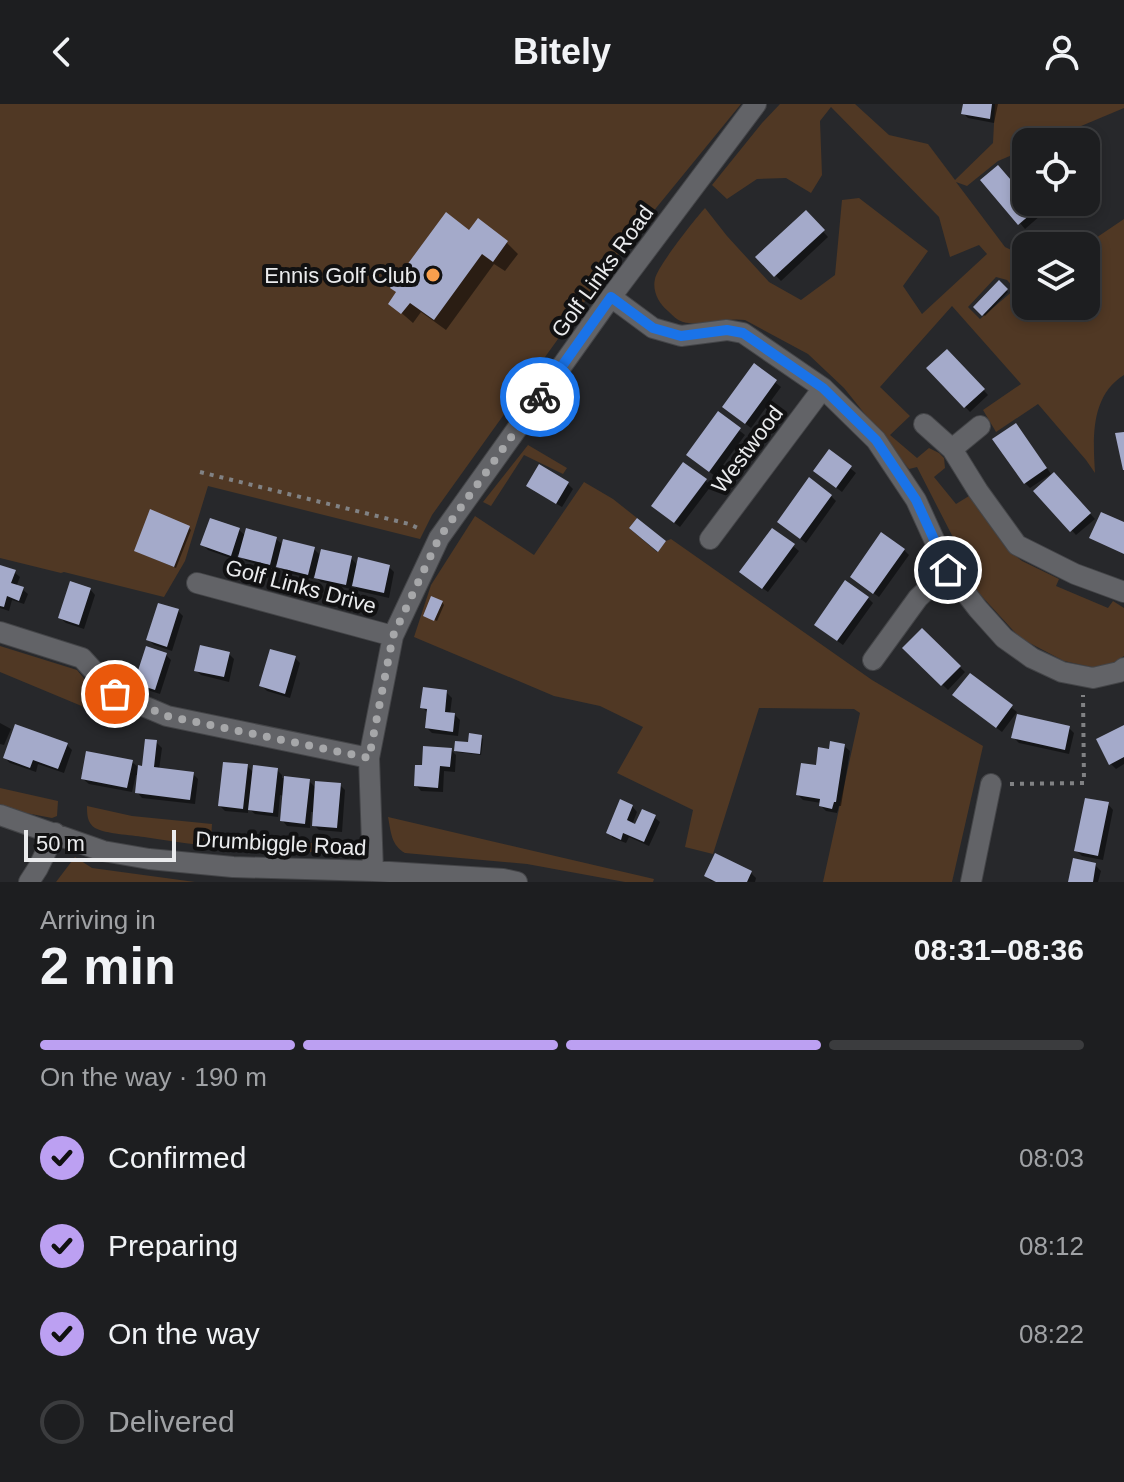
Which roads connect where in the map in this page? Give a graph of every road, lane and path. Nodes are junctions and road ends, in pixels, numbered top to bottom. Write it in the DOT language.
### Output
graph roads {
  1 [pos="756,104"];
  2 [pos="611,297"];
  3 [pos="823,388"];
  4 [pos="924,424"];
  5 [pos="980,426"];
  6 [pos="952,449"];
  7 [pos="200,472"];
  8 [pos="439,538"];
  9 [pos="710,539"];
  10 [pos="948,570"];
  11 [pos="197,583"];
  12 [pos="1124,592"];
  13 [pos="0,632"];
  14 [pos="393,636"];
  15 [pos="873,660"];
  16 [pos="1124,668"];
  17 [pos="1083,676"];
  18 [pos="369,758"];
  19 [pos="991,784"];
  20 [pos="0,815"];
  21 [pos="55,833"];
  22 [pos="373,871"];
  23 [pos="29,882"];
  24 [pos="517,882"];
  25 [pos="971,882"];
  1 -- 2 [label="street, Golf Links Road"];
  2 -- 3 [label="street"];
  2 -- 8 [label="street, Golf Links Road"];
  3 -- 9 [label="street, Westwood"];
  3 -- 10 [label="street"];
  4 -- 6 [label="street"];
  5 -- 6 [label="street"];
  6 -- 12 [label="street"];
  7 -- 8 [label="path"];
  8 -- 14 [label="street, Golf Links Road"];
  10 -- 15 [label="street"];
  10 -- 17 [label="street"];
  11 -- 14 [label="street, Golf Links Drive"];
  13 -- 18 [label="street"];
  14 -- 18 [label="street, Golf Links Road"];
  16 -- 17 [label="street"];
  17 -- 19 [label="path"];
  18 -- 22 [label="street, Golf Links Road"];
  19 -- 25 [label="street"];
  20 -- 21 [label="street, Drumbiggle Road"];
  21 -- 22 [label="street, Drumbiggle Road"];
  21 -- 23 [label="street"];
  22 -- 24 [label="street, Drumbiggle Road"];
}
